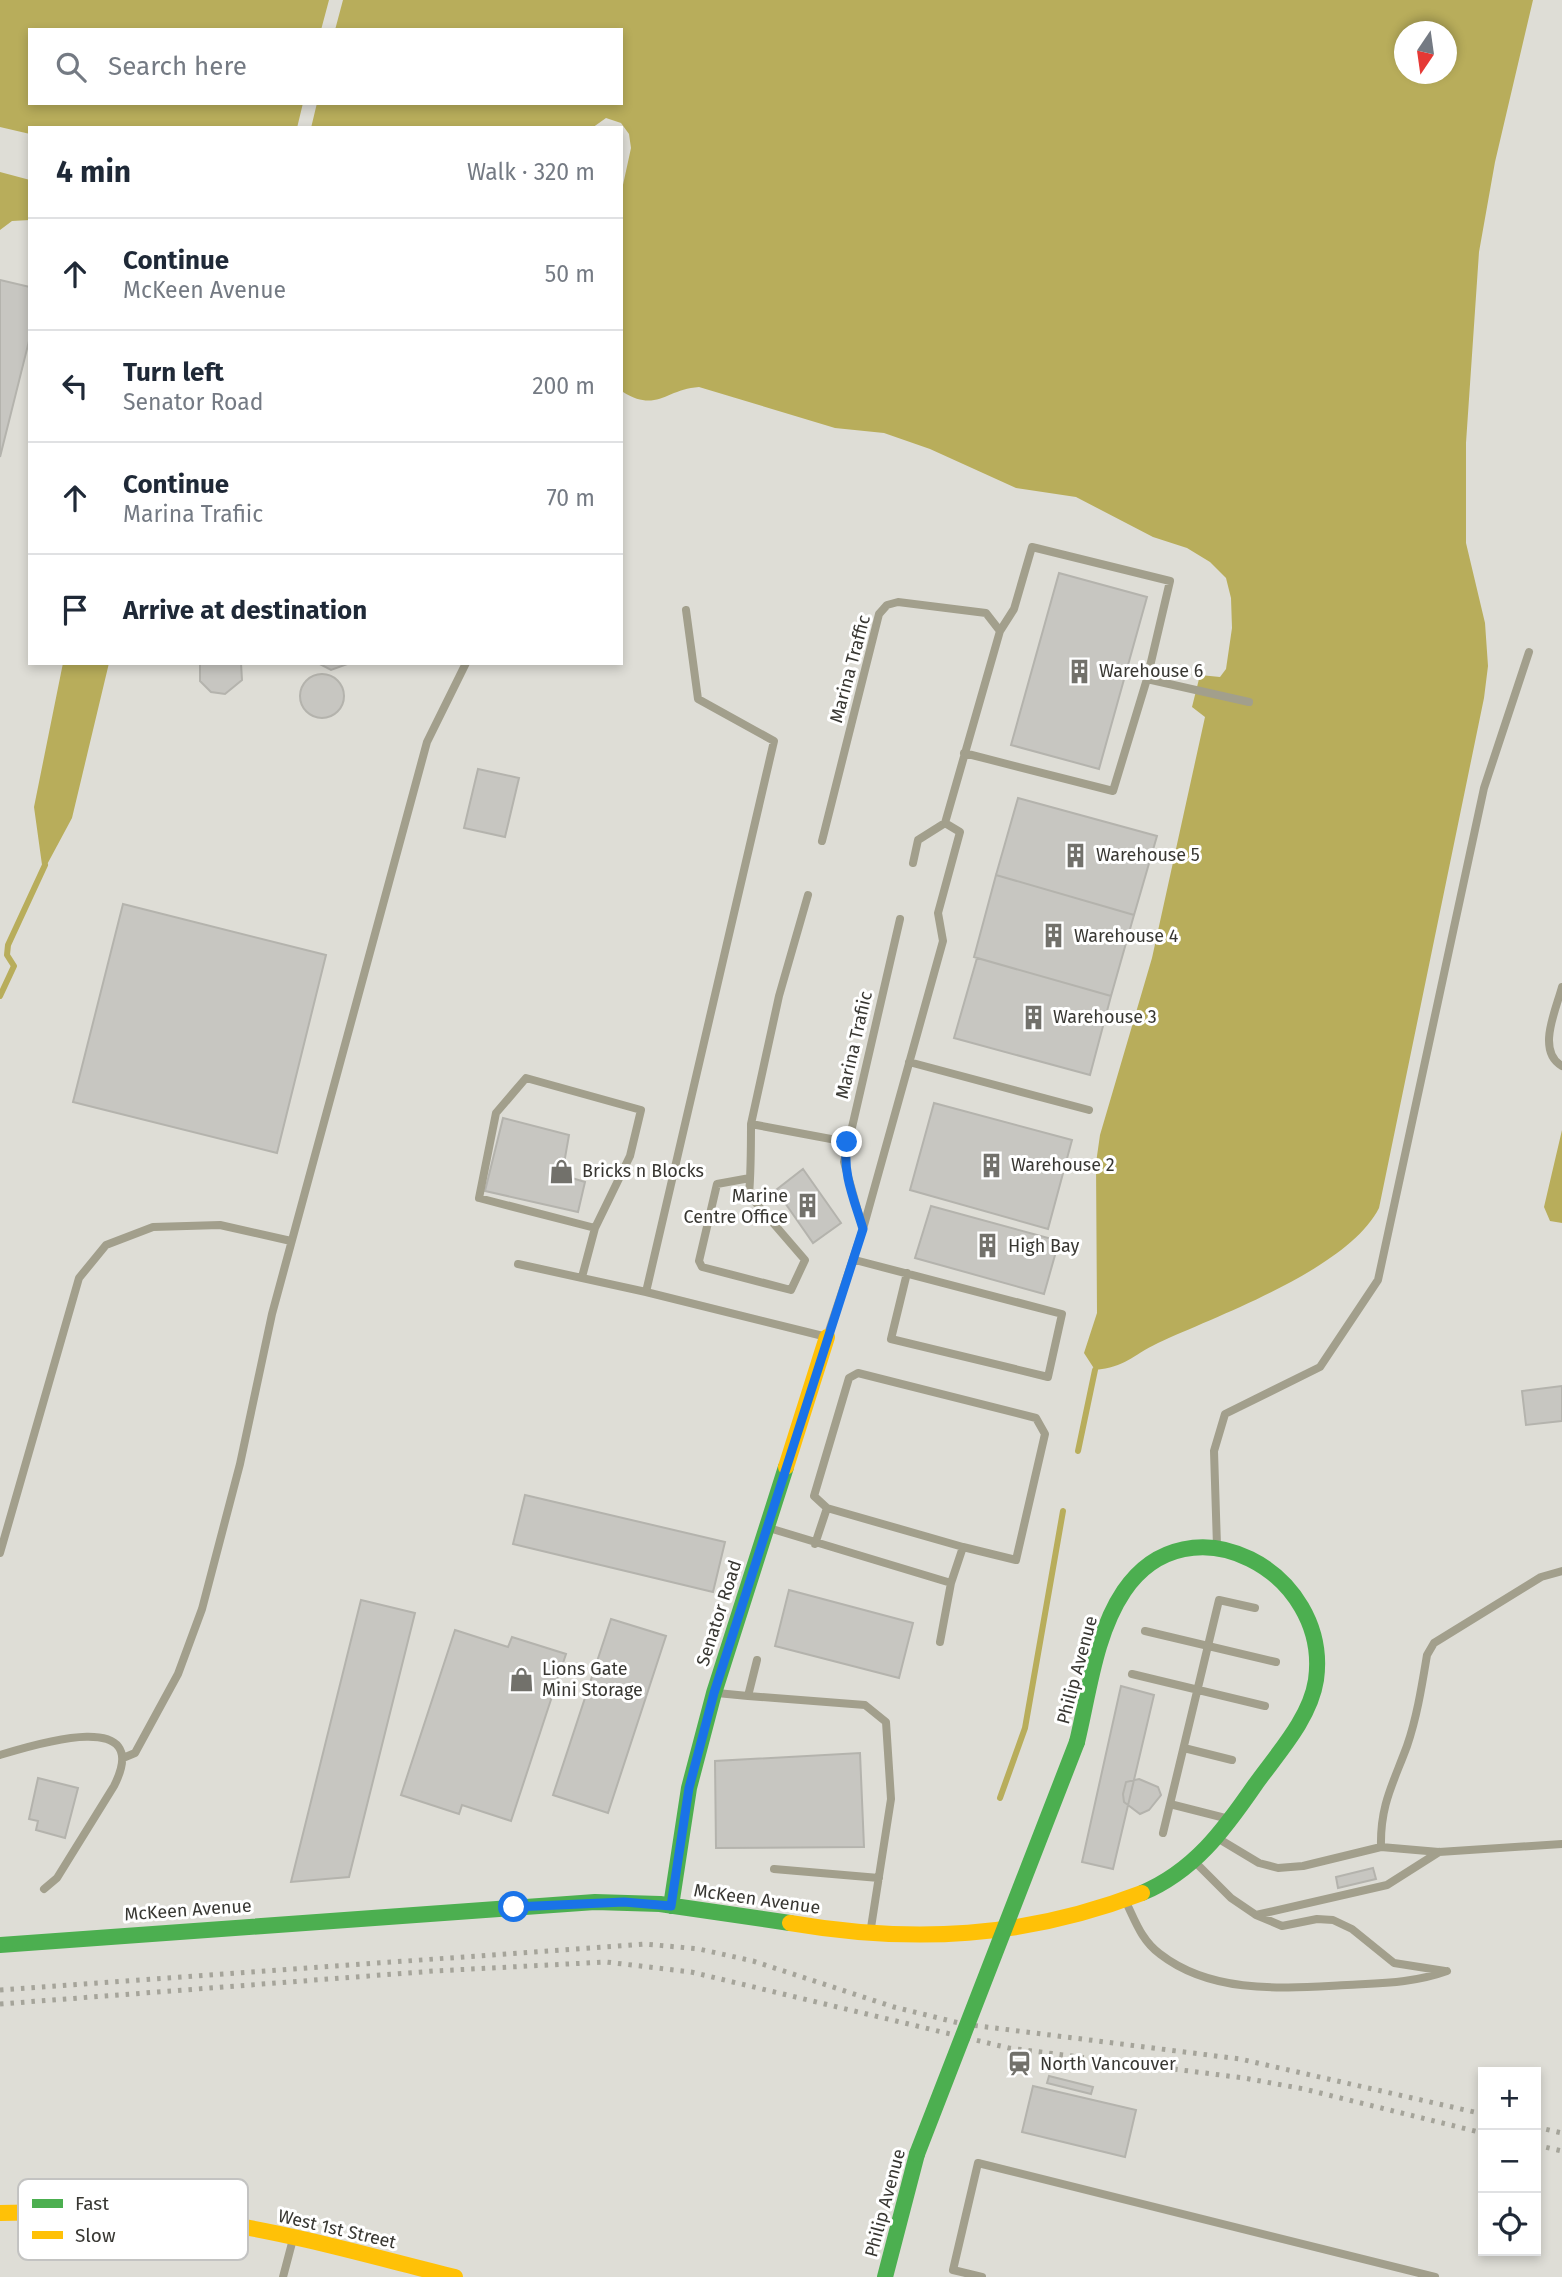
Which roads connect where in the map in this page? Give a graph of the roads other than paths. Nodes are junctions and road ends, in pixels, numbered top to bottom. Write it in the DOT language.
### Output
graph roads {
  1 [pos="686,610"];
  2 [pos="1000,631"];
  3 [pos="1529,652"];
  4 [pos="465,665"];
  5 [pos="1147,679"];
  6 [pos="1249,702"];
  7 [pos="964,753"];
  8 [pos="945,822"];
  9 [pos="822,841"];
  10 [pos="913,863"];
  11 [pos="808,895"];
  12 [pos="900,919"];
  13 [pos="1562,987"];
  14 [pos="909,1062"];
  15 [pos="1562,1066"];
  16 [pos="1090,1110"];
  17 [pos="751,1124"];
  18 [pos="847,1142"];
  19 [pos="750,1178"];
  20 [pos="595,1228"];
  21 [pos="863,1229"];
  22 [pos="291,1241"];
  23 [pos="855,1260"];
  24 [pos="518,1264"];
  25 [pos="907,1273"];
  26 [pos="582,1277"];
  27 [pos="646,1292"];
  28 [pos="827,1337"];
  29 [pos="827,1508"];
  30 [pos="767,1527"];
  31 [pos="815,1544"];
  32 [pos="963,1547"];
  33 [pos="1217,1548"];
  34 [pos="0,1553"];
  35 [pos="1562,1571"];
  36 [pos="951,1583"];
  37 [pos="1255,1608"];
  38 [pos="1145,1631"];
  39 [pos="940,1642"];
  40 [pos="1208,1646"];
  41 [pos="757,1660"];
  42 [pos="1276,1662"];
  43 [pos="1132,1674"];
  44 [pos="1197,1690"];
  45 [pos="714,1693"];
  46 [pos="748,1696"];
  47 [pos="1265,1706"];
  48 [pos="1184,1748"];
  49 [pos="0,1755"];
  50 [pos="123,1758"];
  51 [pos="1232,1760"];
  52 [pos="1170,1804"];
  53 [pos="1232,1820"];
  54 [pos="1163,1833"];
  55 [pos="1219,1839"];
  56 [pos="1562,1844"];
  57 [pos="1381,1847"];
  58 [pos="1439,1852"];
  59 [pos="1196,1863"];
  60 [pos="774,1869"];
  61 [pos="879,1878"];
  62 [pos="1167,1880"];
  63 [pos="44,1889"];
  64 [pos="1125,1900"];
  65 [pos="671,1906"];
  66 [pos="1256,1915"];
  67 [pos="870,1934"];
  68 [pos="0,1945"];
  69 [pos="0,2213"];
  70 [pos="18,2213"];
  71 [pos="248,2230"];
  72 [pos="293,2237"];
  73 [pos="283,2277"];
  74 [pos="455,2277"];
  75 [pos="885,2277"];
  76 [pos="982,2277"];
  77 [pos="1435,2277"];
  1 -- 27 [label="lane"];
  2 -- 5 [label="lane"];
  2 -- 7 [label="lane"];
  2 -- 9 [label="lane, Marina Traffic"];
  3 -- 33 [label="lane"];
  4 -- 22 [label="lane"];
  5 -- 6 [label="lane"];
  5 -- 7 [label="lane"];
  7 -- 8 [label="lane"];
  8 -- 10 [label="lane"];
  8 -- 14 [label="lane"];
  11 -- 17 [label="lane"];
  12 -- 18 [label="lane, Marina Trafiic"];
  13 -- 15 [label="lane"];
  14 -- 16 [label="lane"];
  14 -- 21 [label="lane"];
  17 -- 18 [label="lane"];
  17 -- 19 [label="lane"];
  18 -- 21 [label="lane, Marina Trafiic"];
  19 -- 19 [label="lane"];
  20 -- 20 [label="lane"];
  20 -- 26 [label="lane"];
  21 -- 23 [label="lane"];
  22 -- 34 [label="lane"];
  22 -- 50 [label="lane"];
  23 -- 25 [label="lane"];
  23 -- 28 [label="lane"];
  24 -- 26 [label="lane"];
  25 -- 25 [label="lane"];
  26 -- 27 [label="lane"];
  27 -- 28 [label="lane"];
  28 -- 30 [label="street, Senator Road"];
  29 -- 31 [label="lane"];
  29 -- 32 [label="lane"];
  29 -- 32 [label="lane"];
  30 -- 31 [label="lane"];
  30 -- 45 [label="street, Senator Road"];
  31 -- 36 [label="lane"];
  32 -- 36 [label="lane"];
  33 -- 53 [label="street, Philip Avenue"];
  33 -- 75 [label="street, Philip Avenue, bridge"];
  35 -- 57 [label="lane"];
  36 -- 39 [label="lane"];
  37 -- 40 [label="lane"];
  38 -- 40 [label="lane"];
  40 -- 42 [label="lane"];
  40 -- 44 [label="lane"];
  41 -- 46 [label="lane"];
  43 -- 44 [label="lane"];
  44 -- 47 [label="lane"];
  44 -- 48 [label="lane"];
  45 -- 46 [label="lane"];
  45 -- 65 [label="street, Senator Road"];
  46 -- 61 [label="lane"];
  48 -- 51 [label="lane"];
  48 -- 52 [label="lane"];
  49 -- 50 [label="lane"];
  50 -- 63 [label="lane"];
  52 -- 53 [label="lane"];
  52 -- 54 [label="lane"];
  53 -- 55 [label="street, Philip Avenue"];
  55 -- 57 [label="lane"];
  55 -- 59 [label="street, Philip Avenue"];
  56 -- 58 [label="lane"];
  57 -- 58 [label="lane"];
  58 -- 66 [label="lane"];
  59 -- 62 [label="street, Philip Avenue"];
  59 -- 66 [label="lane"];
  60 -- 61 [label="lane"];
  61 -- 67 [label="lane"];
  62 -- 64 [label="street, McKeen Avenue"];
  64 -- 66 [label="lane"];
  64 -- 67 [label="street, McKeen Avenue"];
  65 -- 67 [label="street, McKeen Avenue"];
  65 -- 68 [label="street, McKeen Avenue"];
  69 -- 70 [label="street, West 1st Street"];
  71 -- 72 [label="street, West 1st Street"];
  72 -- 73 [label="lane"];
  72 -- 74 [label="street, West 1st Street"];
  76 -- 77 [label="lane"];
}
